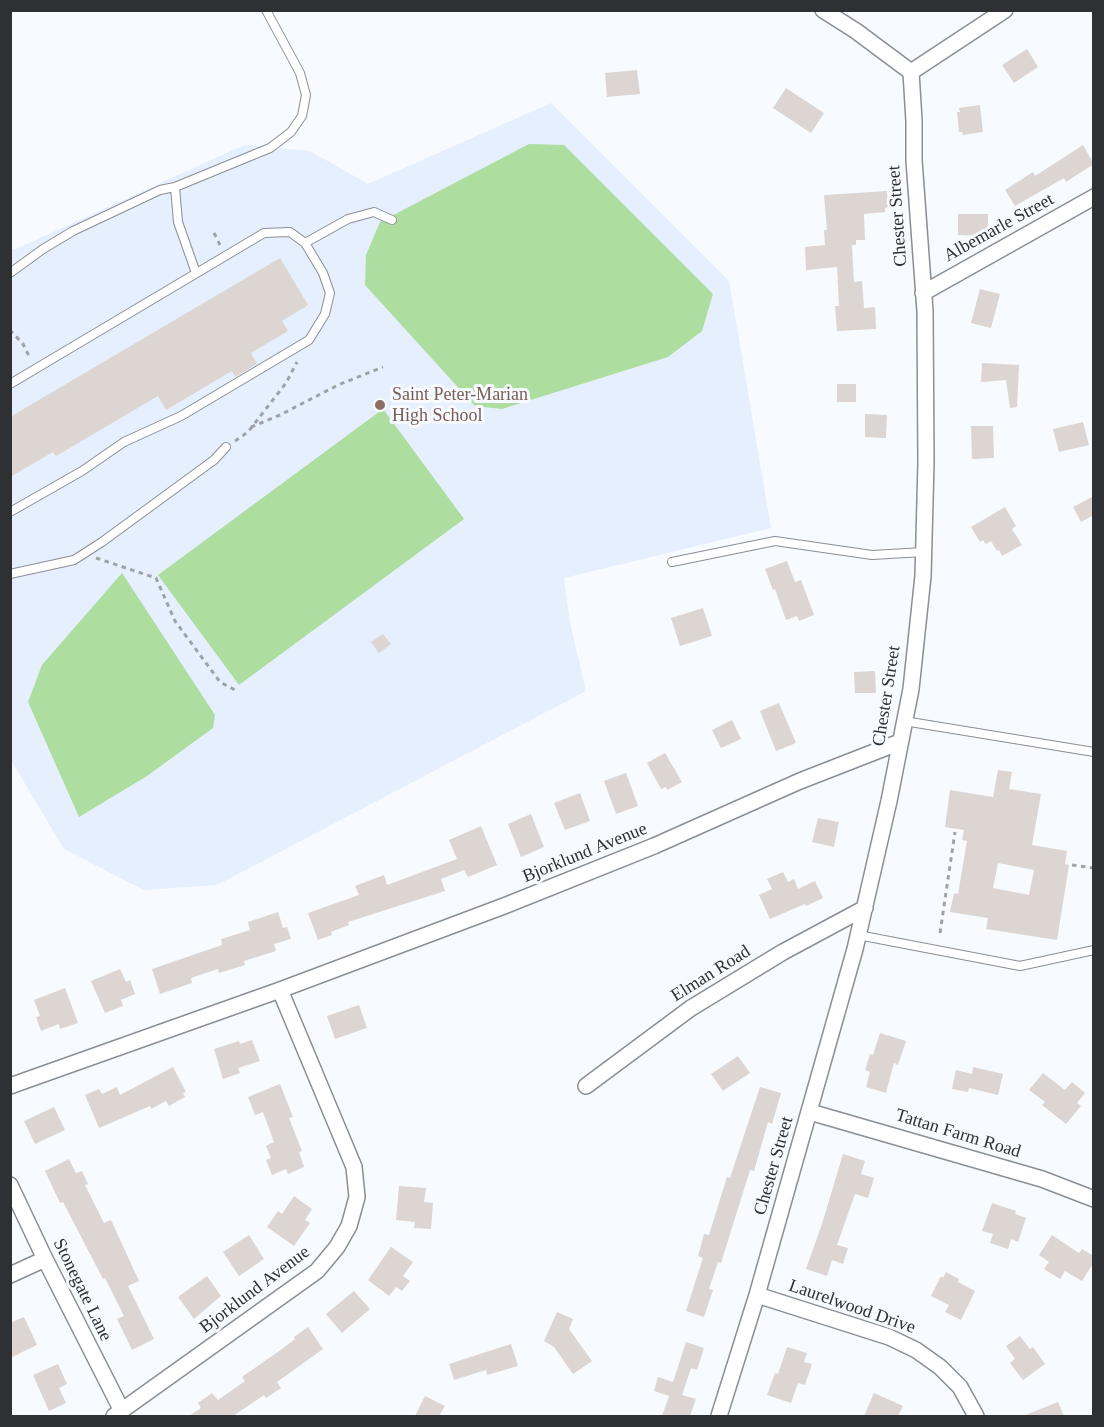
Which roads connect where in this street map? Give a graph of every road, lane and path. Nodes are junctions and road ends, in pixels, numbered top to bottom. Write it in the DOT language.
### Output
graph roads {
  1 [pos="266,10"];
  2 [pos="823,10"];
  3 [pos="1005,10"];
  4 [pos="911,72"];
  5 [pos="176,187"];
  6 [pos="1094,197"];
  7 [pos="393,220"];
  8 [pos="214,232"];
  9 [pos="305,243"];
  10 [pos="220,245"];
  11 [pos="10,273"];
  12 [pos="196,273"];
  13 [pos="923,293"];
  14 [pos="10,330"];
  15 [pos="309,340"];
  16 [pos="30,358"];
  17 [pos="384,367"];
  18 [pos="10,384"];
  19 [pos="251,427"];
  20 [pos="226,447"];
  21 [pos="10,512"];
  22 [pos="924,552"];
  23 [pos="83,554"];
  24 [pos="672,562"];
  25 [pos="10,574"];
  26 [pos="235,690"];
  27 [pos="904,721"];
  28 [pos="900,742"];
  29 [pos="1094,752"];
  30 [pos="955,832"];
  31 [pos="1072,865"];
  32 [pos="1094,868"];
  33 [pos="865,908"];
  34 [pos="940,933"];
  35 [pos="858,935"];
  36 [pos="1094,950"];
  37 [pos="280,990"];
  38 [pos="10,1086"];
  39 [pos="586,1086"];
  40 [pos="810,1112"];
  41 [pos="10,1185"];
  42 [pos="1094,1199"];
  43 [pos="45,1259"];
  44 [pos="10,1275"];
  45 [pos="757,1295"];
  46 [pos="118,1414"];
  47 [pos="719,1416"];
  48 [pos="976,1416"];
  1 -- 5 [label="lane"];
  2 -- 4 [label="street"];
  3 -- 4 [label="street"];
  4 -- 13 [label="street, Chester Street"];
  5 -- 11 [label="lane"];
  5 -- 12 [label="lane"];
  6 -- 13 [label="street, Albemarle Street"];
  7 -- 9 [label="lane"];
  8 -- 10 [label="path"];
  9 -- 12 [label="lane"];
  9 -- 15 [label="lane"];
  12 -- 18 [label="lane"];
  13 -- 22 [label="street, Chester Street"];
  14 -- 16 [label="path"];
  15 -- 19 [label="path"];
  15 -- 21 [label="lane"];
  17 -- 19 [label="path"];
  19 -- 20 [label="path"];
  20 -- 23 [label="lane"];
  22 -- 24 [label="lane"];
  22 -- 27 [label="street, Chester Street"];
  23 -- 25 [label="lane"];
  23 -- 26 [label="path"];
  27 -- 28 [label="street, Chester Street"];
  27 -- 29 [label="lane"];
  28 -- 33 [label="street, Chester Street"];
  28 -- 37 [label="street, Bjorklund Avenue"];
  30 -- 34 [label="path"];
  31 -- 32 [label="path"];
  33 -- 35 [label="street, Chester Street"];
  33 -- 39 [label="street, Elman Road"];
  35 -- 36 [label="lane"];
  35 -- 40 [label="street, Chester Street"];
  37 -- 38 [label="street, Bjorklund Avenue"];
  37 -- 46 [label="street, Bjorklund Avenue"];
  40 -- 42 [label="street, Tattan Farm Road"];
  40 -- 45 [label="street, Chester Street"];
  41 -- 43 [label="street, Stonegate Lane"];
  43 -- 44 [label="street"];
  43 -- 46 [label="street, Stonegate Lane"];
  45 -- 47 [label="street, Chester Street"];
  45 -- 48 [label="street, Laurelwood Drive"];
}
